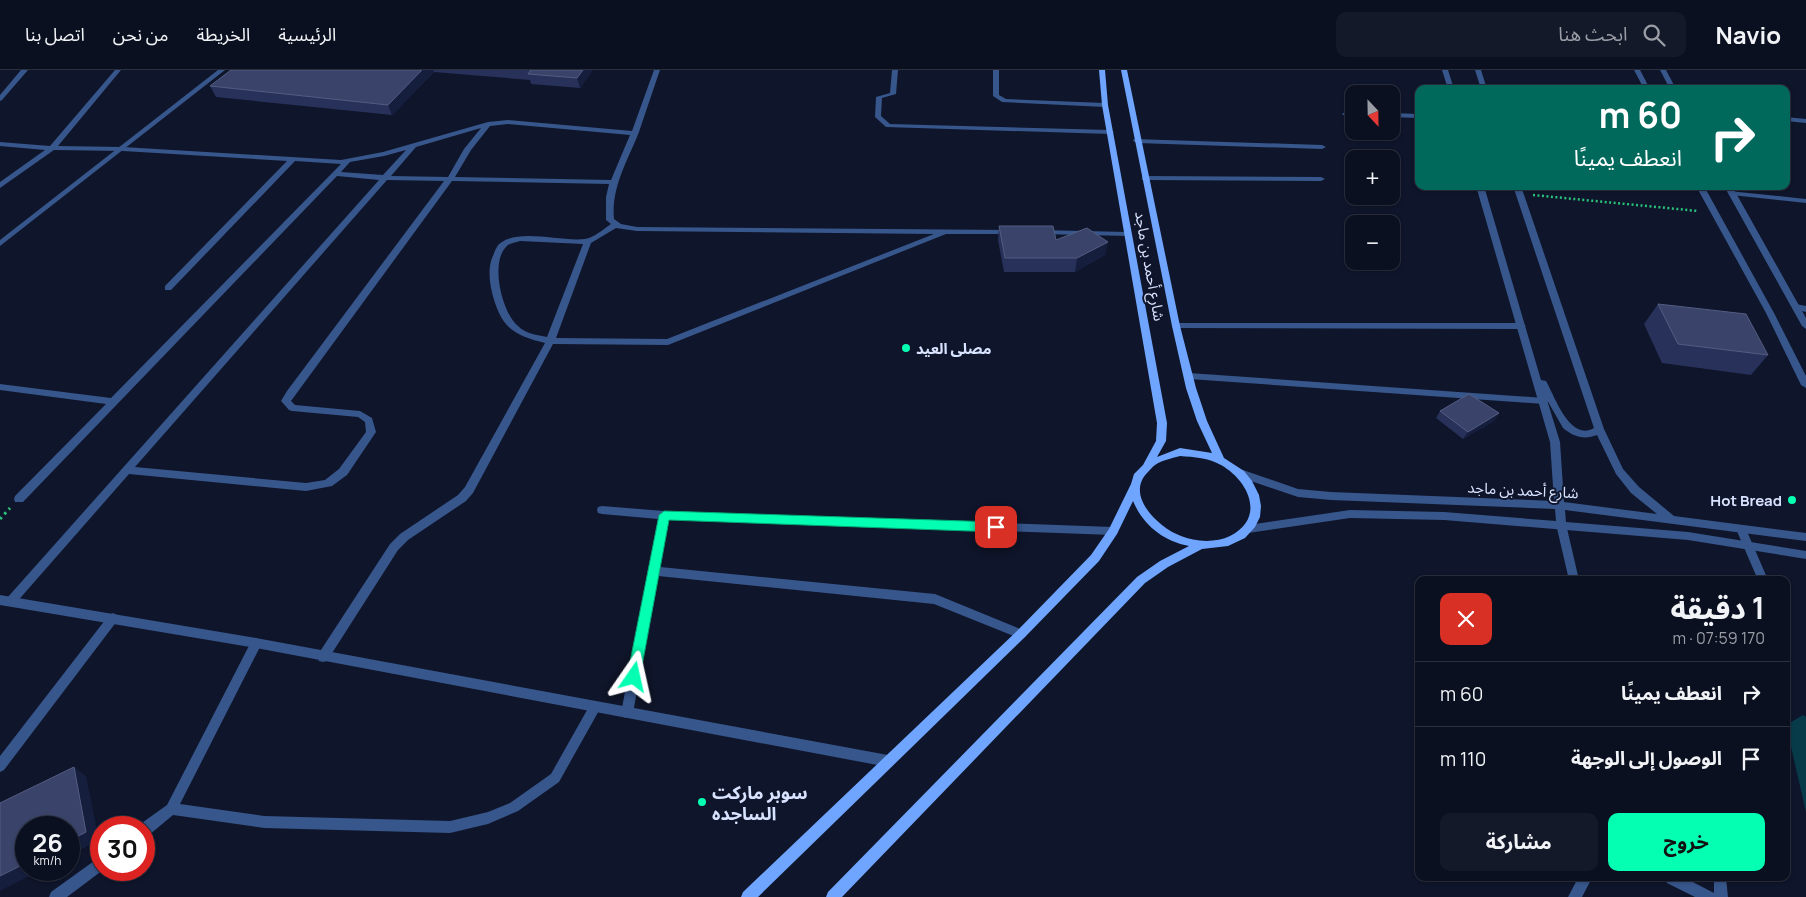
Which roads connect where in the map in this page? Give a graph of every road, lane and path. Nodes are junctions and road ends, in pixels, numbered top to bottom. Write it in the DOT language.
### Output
graph roads {
  1 [pos="25,70"];
  2 [pos="118,70"];
  3 [pos="222,70"];
  4 [pos="657,70"];
  5 [pos="895,70"];
  6 [pos="996,70"];
  7 [pos="1102,70"];
  8 [pos="1124,70"];
  9 [pos="1445,70"];
  10 [pos="1478,70"];
  11 [pos="1637,70"];
  12 [pos="1663,70"];
  13 [pos="1450,85"];
  14 [pos="1483,85"];
  15 [pos="1645,85"];
  16 [pos="1671,85"];
  17 [pos="0,99"];
  18 [pos="1105,105"];
  19 [pos="1400,115"];
  20 [pos="1415,116"];
  21 [pos="1790,119"];
  22 [pos="1806,121"];
  23 [pos="488,124"];
  24 [pos="1110,132"];
  25 [pos="635,133"];
  26 [pos="1137,141"];
  27 [pos="0,144"];
  28 [pos="415,145"];
  29 [pos="1322,147"];
  30 [pos="52,148"];
  31 [pos="123,149"];
  32 [pos="292,160"];
  33 [pos="347,162"];
  34 [pos="335,174"];
  35 [pos="387,178"];
  36 [pos="1144,178"];
  37 [pos="450,179"];
  38 [pos="1320,179"];
  39 [pos="614,182"];
  40 [pos="0,186"];
  41 [pos="1481,190"];
  42 [pos="1518,190"];
  43 [pos="1702,190"];
  44 [pos="1730,190"];
  45 [pos="1806,201"];
  46 [pos="1714,213"];
  47 [pos="617,224"];
  48 [pos="950,231"];
  49 [pos="1019,232"];
  50 [pos="1029,232"];
  51 [pos="1128,234"];
  52 [pos="588,242"];
  53 [pos="0,244"];
  54 [pos="168,288"];
  55 [pos="1796,307"];
  56 [pos="1806,309"];
  57 [pos="1176,326"];
  58 [pos="1522,326"];
  59 [pos="1806,326"];
  60 [pos="550,341"];
  61 [pos="1532,362"];
  62 [pos="1188,376"];
  63 [pos="1806,385"];
  64 [pos="0,387"];
  65 [pos="1544,401"];
  66 [pos="114,402"];
  67 [pos="1599,429"];
  68 [pos="1220,460"];
  69 [pos="1146,464"];
  70 [pos="127,470"];
  71 [pos="1240,473"];
  72 [pos="1135,486"];
  73 [pos="19,499"];
  74 [pos="1560,505"];
  75 [pos="602,510"];
  76 [pos="664,515"];
  77 [pos="1672,519"];
  78 [pos="1561,524"];
  79 [pos="1741,528"];
  80 [pos="1248,529"];
  81 [pos="1113,531"];
  82 [pos="1688,536"];
  83 [pos="1806,537"];
  84 [pos="1201,544"];
  85 [pos="1750,546"];
  86 [pos="1806,555"];
  87 [pos="654,571"];
  88 [pos="1573,576"];
  89 [pos="1761,576"];
  90 [pos="5,600"];
  91 [pos="113,618"];
  92 [pos="1022,634"];
  93 [pos="256,643"];
  94 [pos="323,657"];
  95 [pos="595,708"];
  96 [pos="627,713"];
  97 [pos="888,761"];
  98 [pos="0,766"];
  99 [pos="171,809"];
  100 [pos="155,821"];
  101 [pos="90,871"];
  102 [pos="1583,881"];
  103 [pos="1678,881"];
  104 [pos="1720,881"];
  105 [pos="56,897"];
  106 [pos="748,897"];
  107 [pos="833,897"];
  108 [pos="1575,897"];
  109 [pos="1709,897"];
  110 [pos="1721,897"];
  1 -- 17 [label="street"];
  2 -- 30 [label="street"];
  3 -- 31 [label="street"];
  4 -- 25 [label="street"];
  5 -- 24 [label="street"];
  6 -- 18 [label="street"];
  7 -- 18 [label="main road, شارع أحمد بن ماجد"];
  8 -- 26 [label="main road, شارع أحمد بن ماجد"];
  9 -- 13 [label="street"];
  10 -- 14 [label="street"];
  11 -- 15 [label="street"];
  12 -- 16 [label="street"];
  18 -- 24 [label="main road, شارع أحمد بن ماجد"];
  19 -- 20 [label="street"];
  21 -- 22 [label="street"];
  23 -- 25 [label="street"];
  23 -- 28 [label="street"];
  23 -- 37 [label="street"];
  24 -- 51 [label="main road, شارع أحمد بن ماجد"];
  25 -- 39 [label="street"];
  26 -- 29 [label="street"];
  26 -- 36 [label="main road, شارع أحمد بن ماجد"];
  27 -- 30 [label="street"];
  28 -- 33 [label="street"];
  28 -- 35 [label="street"];
  30 -- 31 [label="street"];
  30 -- 40 [label="street"];
  31 -- 32 [label="street"];
  31 -- 53 [label="street"];
  32 -- 33 [label="street"];
  32 -- 54 [label="street"];
  33 -- 34 [label="street"];
  34 -- 35 [label="street"];
  34 -- 66 [label="street"];
  35 -- 37 [label="street"];
  35 -- 70 [label="street"];
  36 -- 38 [label="street"];
  36 -- 57 [label="main road, شارع أحمد بن ماجد"];
  37 -- 39 [label="street"];
  37 -- 70 [label="street"];
  39 -- 47 [label="street"];
  41 -- 58 [label="street"];
  42 -- 46 [label="path"];
  42 -- 67 [label="street"];
  43 -- 46 [label="street"];
  44 -- 45 [label="street"];
  44 -- 55 [label="street"];
  46 -- 63 [label="street"];
  47 -- 48 [label="street"];
  47 -- 52 [label="street"];
  48 -- 49 [label="street"];
  48 -- 60 [label="street"];
  50 -- 51 [label="street"];
  51 -- 69 [label="main road, شارع أحمد بن ماجد"];
  52 -- 60 [label="street"];
  52 -- 60 [label="street"];
  55 -- 56 [label="street"];
  55 -- 59 [label="street"];
  57 -- 58 [label="street"];
  57 -- 62 [label="main road, شارع أحمد بن ماجد"];
  58 -- 61 [label="street"];
  60 -- 94 [label="street"];
  61 -- 65 [label="street"];
  61 -- 67 [label="street"];
  62 -- 65 [label="street"];
  62 -- 68 [label="main road, شارع أحمد بن ماجد"];
  64 -- 66 [label="street"];
  65 -- 74 [label="street"];
  66 -- 73 [label="street"];
  67 -- 77 [label="street"];
  68 -- 69 [label="main road"];
  68 -- 71 [label="main road"];
  69 -- 72 [label="main road"];
  70 -- 90 [label="street"];
  71 -- 74 [label="street, شارع أحمد بن ماجد"];
  71 -- 80 [label="main road"];
  72 -- 81 [label="main road"];
  72 -- 84 [label="main road"];
  74 -- 77 [label="street, شارع أحمد بن ماجد"];
  74 -- 78 [label="street"];
  75 -- 76 [label="street"];
  76 -- 81 [label="street"];
  76 -- 87 [label="street"];
  77 -- 79 [label="street, شارع أحمد بن ماجد"];
  77 -- 82 [label="street"];
  78 -- 80 [label="street, شارع أحمد بن ماجد"];
  78 -- 82 [label="street, شارع أحمد بن ماجد"];
  78 -- 88 [label="street"];
  79 -- 83 [label="street, شارع أحمد بن ماجد"];
  79 -- 85 [label="street"];
  80 -- 84 [label="main road"];
  81 -- 92 [label="main road"];
  82 -- 85 [label="street, شارع أحمد بن ماجد"];
  84 -- 107 [label="main road"];
  85 -- 86 [label="street, شارع أحمد بن ماجد"];
  85 -- 89 [label="street"];
  87 -- 92 [label="street"];
  87 -- 96 [label="street"];
  90 -- 91 [label="street"];
  91 -- 93 [label="street"];
  91 -- 98 [label="street"];
  92 -- 97 [label="main road"];
  93 -- 94 [label="street"];
  93 -- 99 [label="street"];
  94 -- 95 [label="street"];
  95 -- 96 [label="street"];
  95 -- 99 [label="street"];
  96 -- 97 [label="street"];
  97 -- 106 [label="main road"];
  99 -- 100 [label="street"];
  101 -- 105 [label="street"];
  102 -- 108 [label="street"];
  103 -- 109 [label="street"];
  104 -- 110 [label="street"];
}
